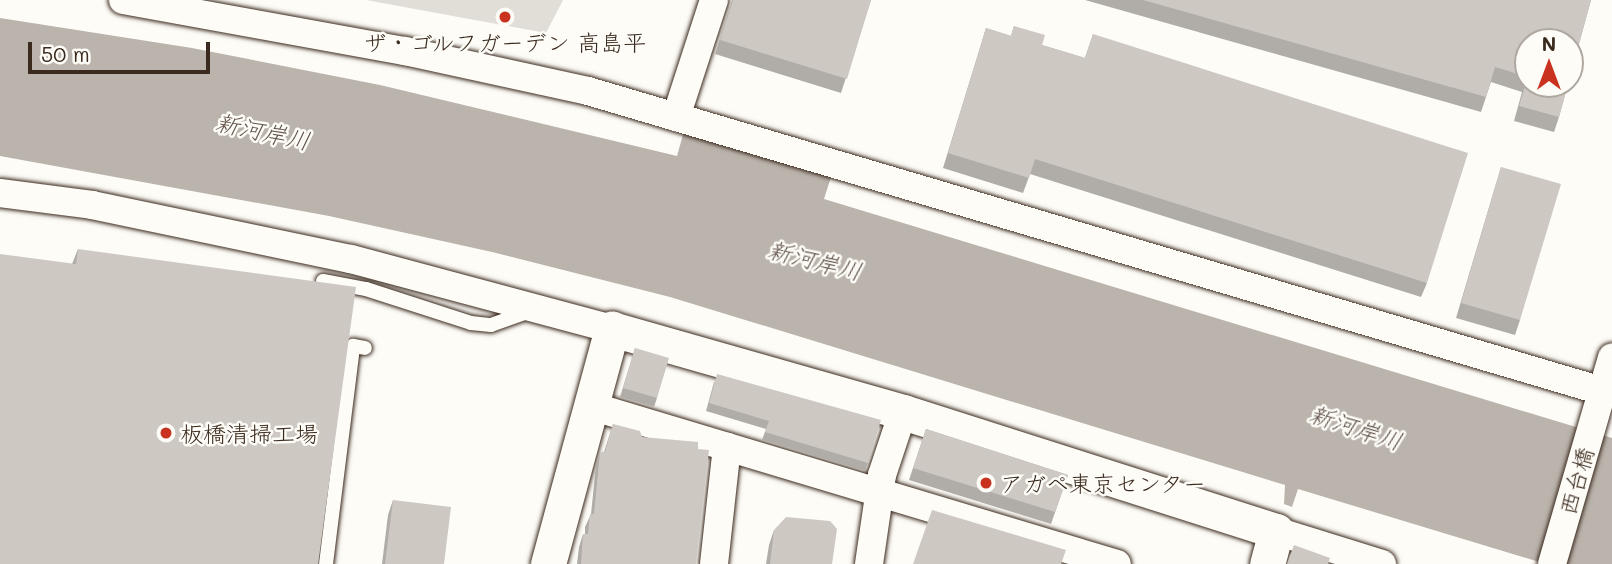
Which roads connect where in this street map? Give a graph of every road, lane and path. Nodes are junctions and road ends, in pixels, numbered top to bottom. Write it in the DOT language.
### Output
graph roads {
  1 [pos="123,0"];
  2 [pos="714,0"];
  3 [pos="676,117"];
  4 [pos="0,193"];
  5 [pos="323,281"];
  6 [pos="538,308"];
  7 [pos="612,329"];
  8 [pos="365,348"];
  9 [pos="1612,358"];
  10 [pos="1602,395"];
  11 [pos="591,406"];
  12 [pos="903,412"];
  13 [pos="727,447"];
  14 [pos="879,492"];
  15 [pos="1276,531"];
  16 [pos="326,564"];
  17 [pos="548,564"];
  18 [pos="714,564"];
  19 [pos="869,564"];
  20 [pos="1117,564"];
  21 [pos="1266,564"];
  22 [pos="1382,564"];
  23 [pos="1552,564"];
  1 -- 3 [label="street"];
  2 -- 3 [label="street"];
  3 -- 10 [label="street"];
  4 -- 6 [label="street"];
  5 -- 6 [label="lane"];
  6 -- 7 [label="street"];
  7 -- 11 [label="street"];
  7 -- 12 [label="street"];
  8 -- 16 [label="lane"];
  9 -- 10 [label="street, 西台橋"];
  10 -- 23 [label="street, 西台橋"];
  11 -- 13 [label="street"];
  11 -- 17 [label="street"];
  12 -- 14 [label="street"];
  12 -- 15 [label="street"];
  13 -- 14 [label="street"];
  13 -- 18 [label="street"];
  14 -- 19 [label="street"];
  14 -- 20 [label="street"];
  15 -- 21 [label="street"];
  15 -- 22 [label="street"];
}
